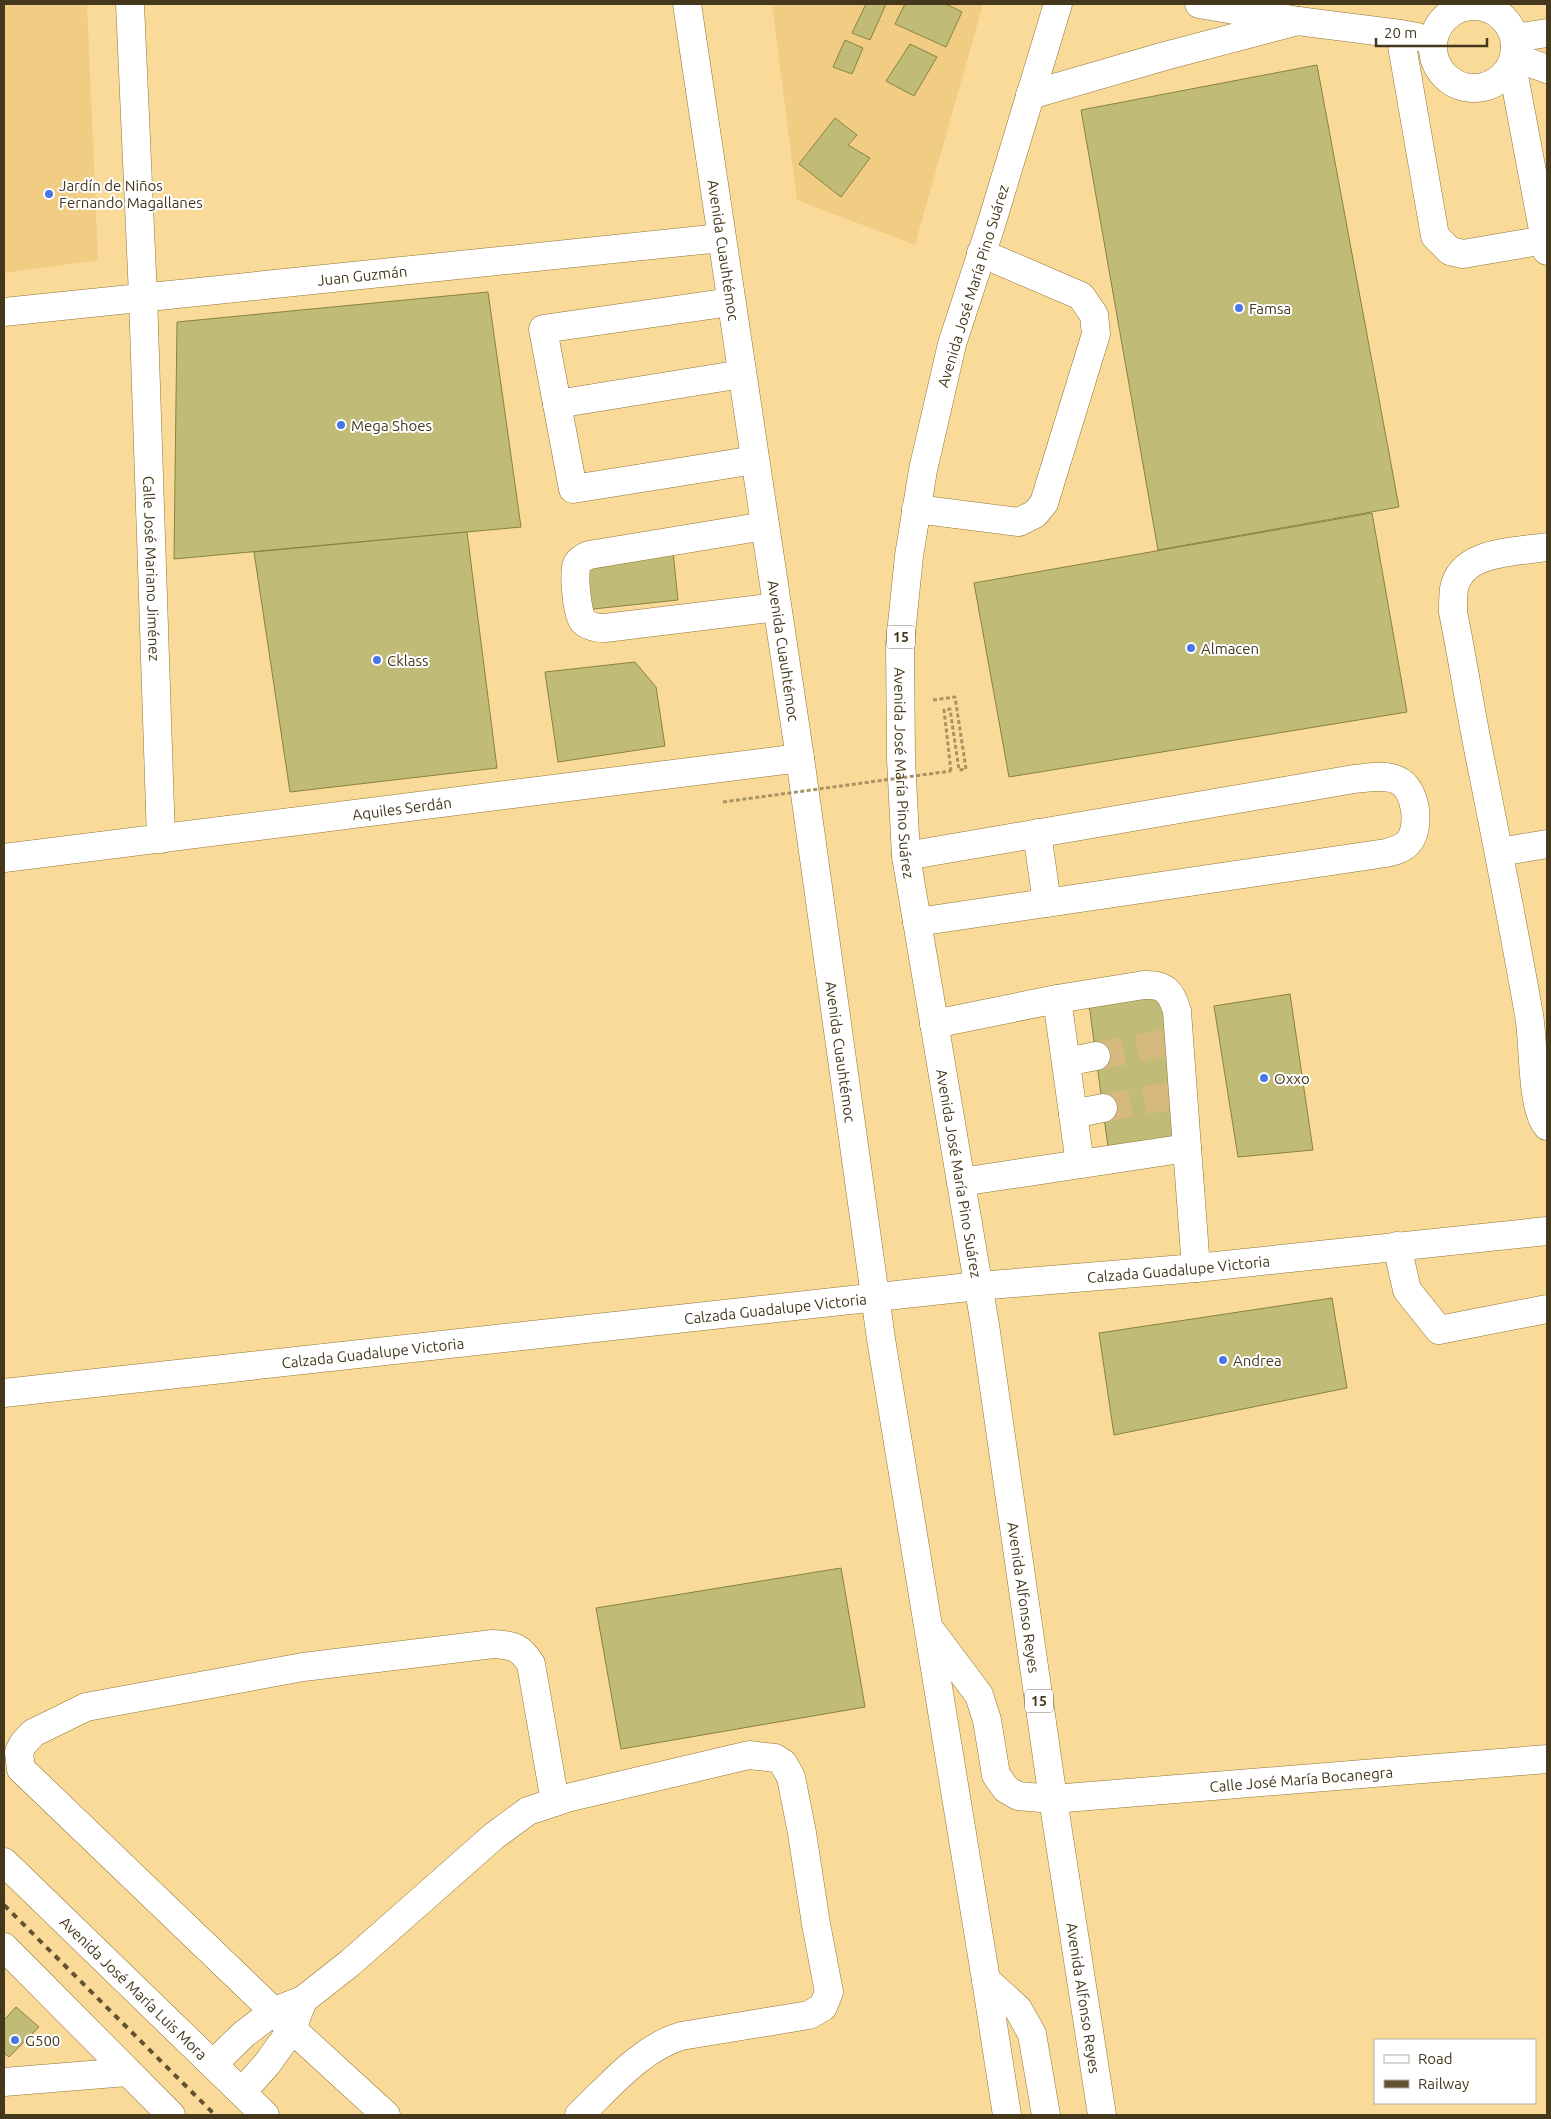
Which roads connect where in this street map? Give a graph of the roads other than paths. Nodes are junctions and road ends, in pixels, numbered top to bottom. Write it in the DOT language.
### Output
graph roads {
  1 [pos="130,4"];
  2 [pos="687,4"];
  3 [pos="1058,4"];
  4 [pos="1199,4"];
  5 [pos="1298,21"];
  6 [pos="1400,34"];
  7 [pos="1547,34"];
  8 [pos="1433,41"];
  9 [pos="1513,53"];
  10 [pos="1547,69"];
  11 [pos="1030,95"];
  12 [pos="721,238"];
  13 [pos="1546,245"];
  14 [pos="981,253"];
  15 [pos="142,296"];
  16 [pos="731,302"];
  17 [pos="4,312"];
  18 [pos="742,374"];
  19 [pos="557,404"];
  20 [pos="755,460"];
  21 [pos="916,509"];
  22 [pos="765,526"];
  23 [pos="1547,548"];
  24 [pos="778,607"];
  25 [pos="800,758"];
  26 [pos="1037,833"];
  27 [pos="161,840"];
  28 [pos="1547,844"];
  29 [pos="1500,852"];
  30 [pos="906,856"];
  31 [pos="4,858"];
  32 [pos="1047,903"];
  33 [pos="917,922"];
  34 [pos="1057,999"];
  35 [pos="934,1024"];
  36 [pos="1096,1056"];
  37 [pos="1066,1062"];
  38 [pos="1103,1108"];
  39 [pos="1073,1114"];
  40 [pos="1547,1126"];
  41 [pos="1187,1148"];
  42 [pos="1080,1164"];
  43 [pos="961,1182"];
  44 [pos="1547,1230"];
  45 [pos="1397,1246"];
  46 [pos="1196,1268"];
  47 [pos="978,1286"];
  48 [pos="876,1297"];
  49 [pos="1547,1309"];
  50 [pos="4,1394"];
  51 [pos="928,1627"];
  52 [pos="1547,1759"];
  53 [pos="1054,1799"];
  54 [pos="555,1802"];
  55 [pos="4,1862"];
  56 [pos="4,1947"];
  57 [pos="986,1980"];
  58 [pos="283,2020"];
  59 [pos="213,2064"];
  60 [pos="127,2072"];
  61 [pos="4,2082"];
  62 [pos="242,2092"];
  63 [pos="171,2115"];
  64 [pos="265,2115"];
  65 [pos="386,2115"];
  66 [pos="579,2115"];
  67 [pos="1007,2115"];
  68 [pos="1046,2115"];
  69 [pos="1102,2115"];
  1 -- 15 [label="main road, Calle José Mariano Jiménez"];
  2 -- 12 [label="main road, Avenida Cuauhtémoc"];
  3 -- 11 [label="main road, Avenida José María Pino Suárez / 15"];
  4 -- 5 [label="main road"];
  5 -- 6 [label="main road"];
  5 -- 11 [label="main road"];
  6 -- 8 [label="main road"];
  6 -- 13 [label="main road"];
  7 -- 9 [label="main road"];
  8 -- 9 [label="main road"];
  8 -- 9 [label="main road"];
  9 -- 10 [label="main road"];
  9 -- 13 [label="main road"];
  11 -- 14 [label="main road, Avenida José María Pino Suárez / 15"];
  12 -- 15 [label="main road, Juan Guzmán"];
  12 -- 16 [label="main road, Avenida Cuauhtémoc"];
  14 -- 21 [label="main road, Avenida José María Pino Suárez / 15"];
  14 -- 21 [label="main road"];
  15 -- 17 [label="main road, Juan Guzmán"];
  15 -- 27 [label="main road, Calle José Mariano Jiménez"];
  16 -- 18 [label="main road, Avenida Cuauhtémoc"];
  16 -- 19 [label="main road"];
  18 -- 19 [label="main road"];
  18 -- 20 [label="main road, Avenida Cuauhtémoc"];
  19 -- 20 [label="main road"];
  20 -- 22 [label="main road, Avenida Cuauhtémoc"];
  21 -- 30 [label="main road, Avenida José María Pino Suárez / 15"];
  22 -- 24 [label="main road, Avenida Cuauhtémoc"];
  22 -- 24 [label="main road"];
  23 -- 29 [label="main road"];
  24 -- 25 [label="main road, Avenida Cuauhtémoc"];
  25 -- 27 [label="main road, Aquiles Serdán"];
  25 -- 48 [label="main road, Avenida Cuauhtémoc"];
  26 -- 30 [label="main road"];
  26 -- 32 [label="main road"];
  26 -- 32 [label="main road"];
  27 -- 31 [label="main road, Aquiles Serdán"];
  28 -- 29 [label="main road"];
  29 -- 40 [label="main road"];
  30 -- 33 [label="main road, Avenida José María Pino Suárez / 15"];
  32 -- 33 [label="main road"];
  33 -- 35 [label="main road, Avenida José María Pino Suárez / 15"];
  34 -- 35 [label="main road"];
  34 -- 37 [label="main road"];
  34 -- 41 [label="main road"];
  35 -- 43 [label="main road, Avenida José María Pino Suárez / 15"];
  36 -- 37 [label="main road"];
  37 -- 39 [label="main road"];
  38 -- 39 [label="main road"];
  39 -- 42 [label="main road"];
  41 -- 42 [label="main road"];
  41 -- 46 [label="main road"];
  42 -- 43 [label="main road"];
  43 -- 47 [label="main road, Avenida José María Pino Suárez / 15"];
  44 -- 45 [label="main road, Calzada Guadalupe Victoria"];
  45 -- 46 [label="main road, Calzada Guadalupe Victoria"];
  45 -- 49 [label="main road"];
  46 -- 47 [label="main road, Calzada Guadalupe Victoria"];
  47 -- 48 [label="main road, Calzada Guadalupe Victoria"];
  47 -- 53 [label="main road, Avenida Alfonso Reyes / 15"];
  48 -- 50 [label="main road, Calzada Guadalupe Victoria"];
  48 -- 51 [label="main road"];
  51 -- 53 [label="main road, Calle José María Bocanegra"];
  51 -- 57 [label="main road"];
  52 -- 53 [label="main road, Calle José María Bocanegra"];
  53 -- 69 [label="main road, Avenida Alfonso Reyes / 15"];
  54 -- 58 [label="main road"];
  54 -- 58 [label="main road"];
  54 -- 66 [label="main road"];
  55 -- 59 [label="main road, Avenida José María Luis Mora"];
  56 -- 60 [label="main road"];
  57 -- 67 [label="main road"];
  57 -- 68 [label="main road"];
  58 -- 59 [label="main road"];
  58 -- 62 [label="main road"];
  58 -- 65 [label="main road"];
  59 -- 62 [label="main road, Avenida José María Luis Mora"];
  60 -- 61 [label="main road"];
  60 -- 63 [label="main road"];
  62 -- 64 [label="main road, Avenida José María Luis Mora"];
}
